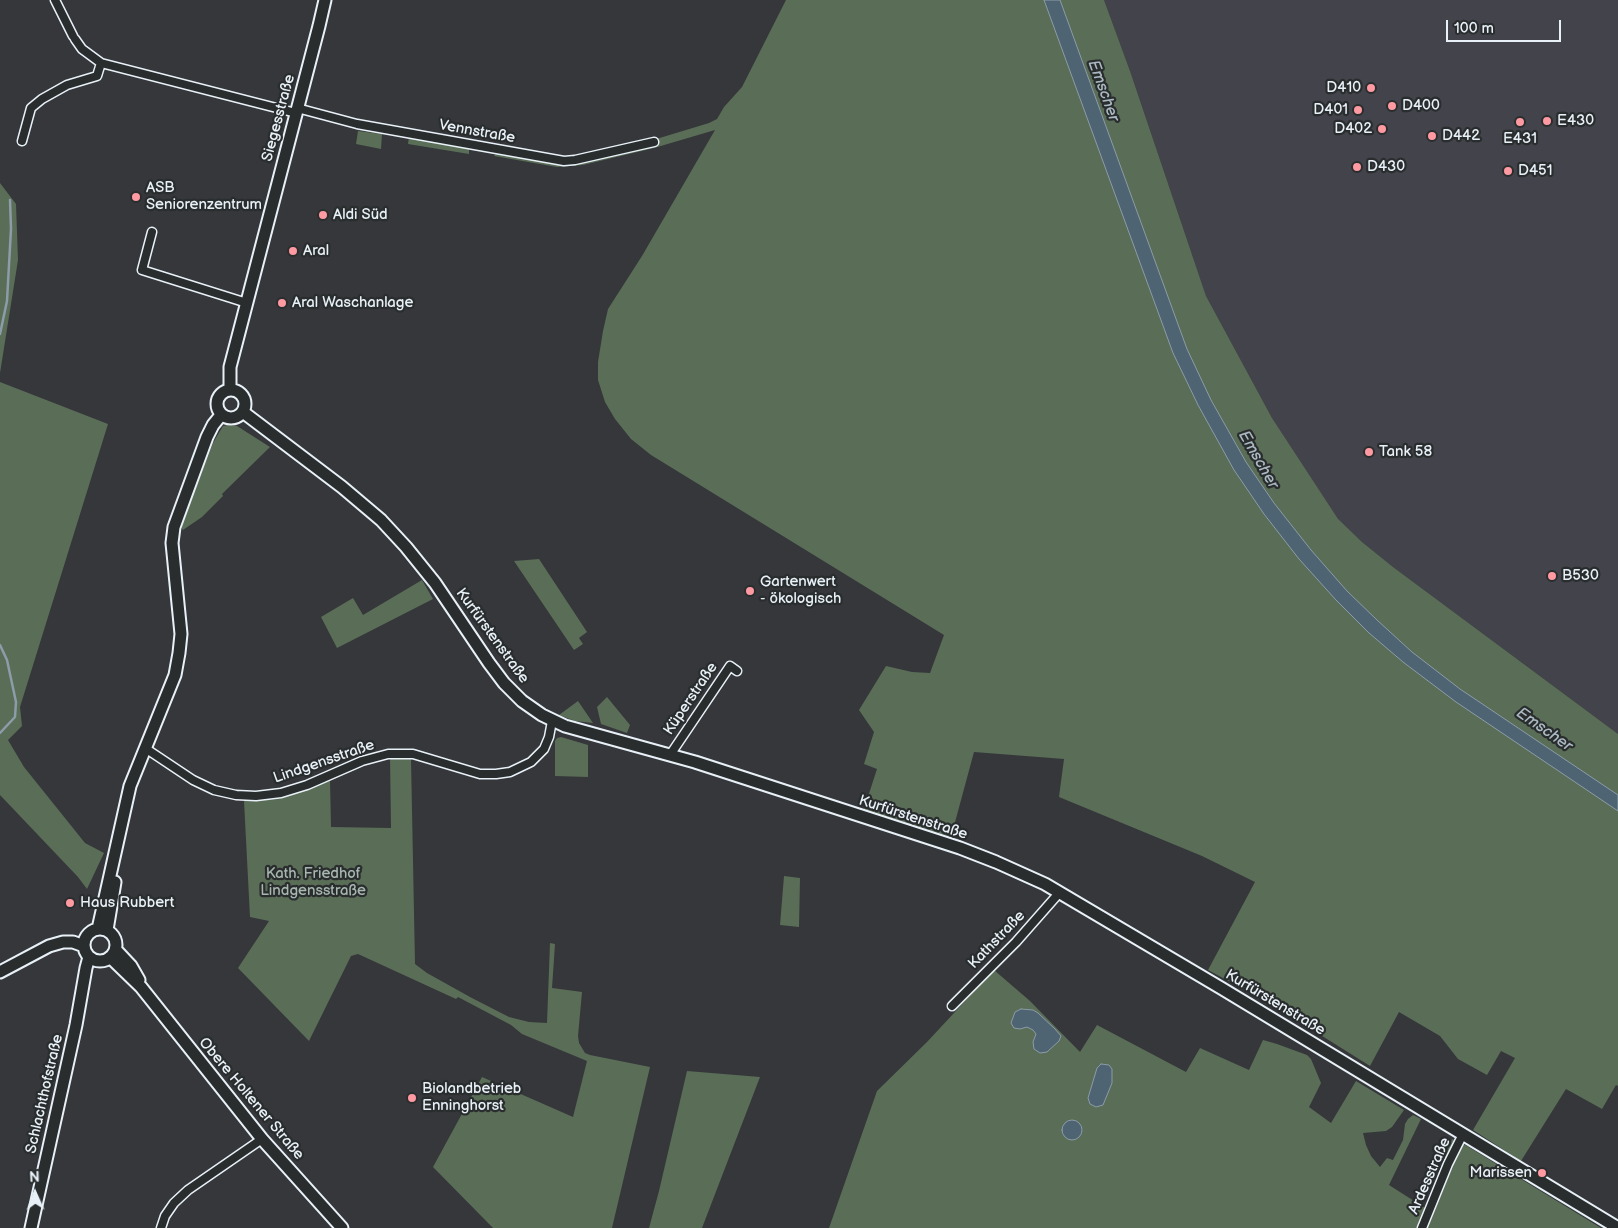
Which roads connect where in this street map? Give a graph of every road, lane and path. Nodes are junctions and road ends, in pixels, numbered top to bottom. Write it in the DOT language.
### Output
graph roads {
  1 [pos="56,0"];
  2 [pos="325,0"];
  3 [pos="101,63"];
  4 [pos="296,111"];
  5 [pos="22,141"];
  6 [pos="654,142"];
  7 [pos="152,232"];
  8 [pos="248,303"];
  9 [pos="230,390"];
  10 [pos="243,412"];
  11 [pos="221,415"];
  12 [pos="737,670"];
  13 [pos="552,721"];
  14 [pos="145,748"];
  15 [pos="670,755"];
  16 [pos="1060,892"];
  17 [pos="103,930"];
  18 [pos="85,941"];
  19 [pos="113,954"];
  20 [pos="93,959"];
  21 [pos="0,972"];
  22 [pos="952,1006"];
  23 [pos="1463,1134"];
  24 [pos="262,1139"];
  25 [pos="31,1228"];
  26 [pos="161,1228"];
  27 [pos="342,1228"];
  28 [pos="1422,1228"];
  29 [pos="1618,1228"];
  1 -- 3 [label="street, Vennstraße"];
  2 -- 4 [label="main road, Siegesstraße"];
  3 -- 4 [label="street, Vennstraße"];
  3 -- 5 [label="street"];
  4 -- 6 [label="street, Vennstraße"];
  4 -- 8 [label="main road, Siegesstraße"];
  7 -- 8 [label="street"];
  8 -- 9 [label="main road, Siegesstraße"];
  9 -- 10 [label="main road"];
  9 -- 11 [label="main road"];
  10 -- 11 [label="main road"];
  10 -- 13 [label="main road, Kurfürstenstraße"];
  11 -- 14 [label="main road"];
  12 -- 15 [label="street, Küperstraße"];
  13 -- 14 [label="street, Lindgensstraße"];
  13 -- 15 [label="main road, Kurfürstenstraße"];
  14 -- 17 [label="main road"];
  15 -- 16 [label="main road, Kurfürstenstraße"];
  16 -- 22 [label="street, Kathstraße"];
  16 -- 23 [label="main road, Kurfürstenstraße"];
  17 -- 18 [label="main road"];
  17 -- 19 [label="main road"];
  18 -- 20 [label="main road"];
  18 -- 21 [label="main road"];
  19 -- 20 [label="main road"];
  19 -- 24 [label="main road, Obere Holtener Straße"];
  20 -- 25 [label="main road, Schlachthofstraße"];
  23 -- 28 [label="street, Ardesstraße"];
  23 -- 29 [label="main road, Kurfürstenstraße"];
  24 -- 26 [label="street"];
  24 -- 27 [label="main road, Obere Holtener Straße"];
}
